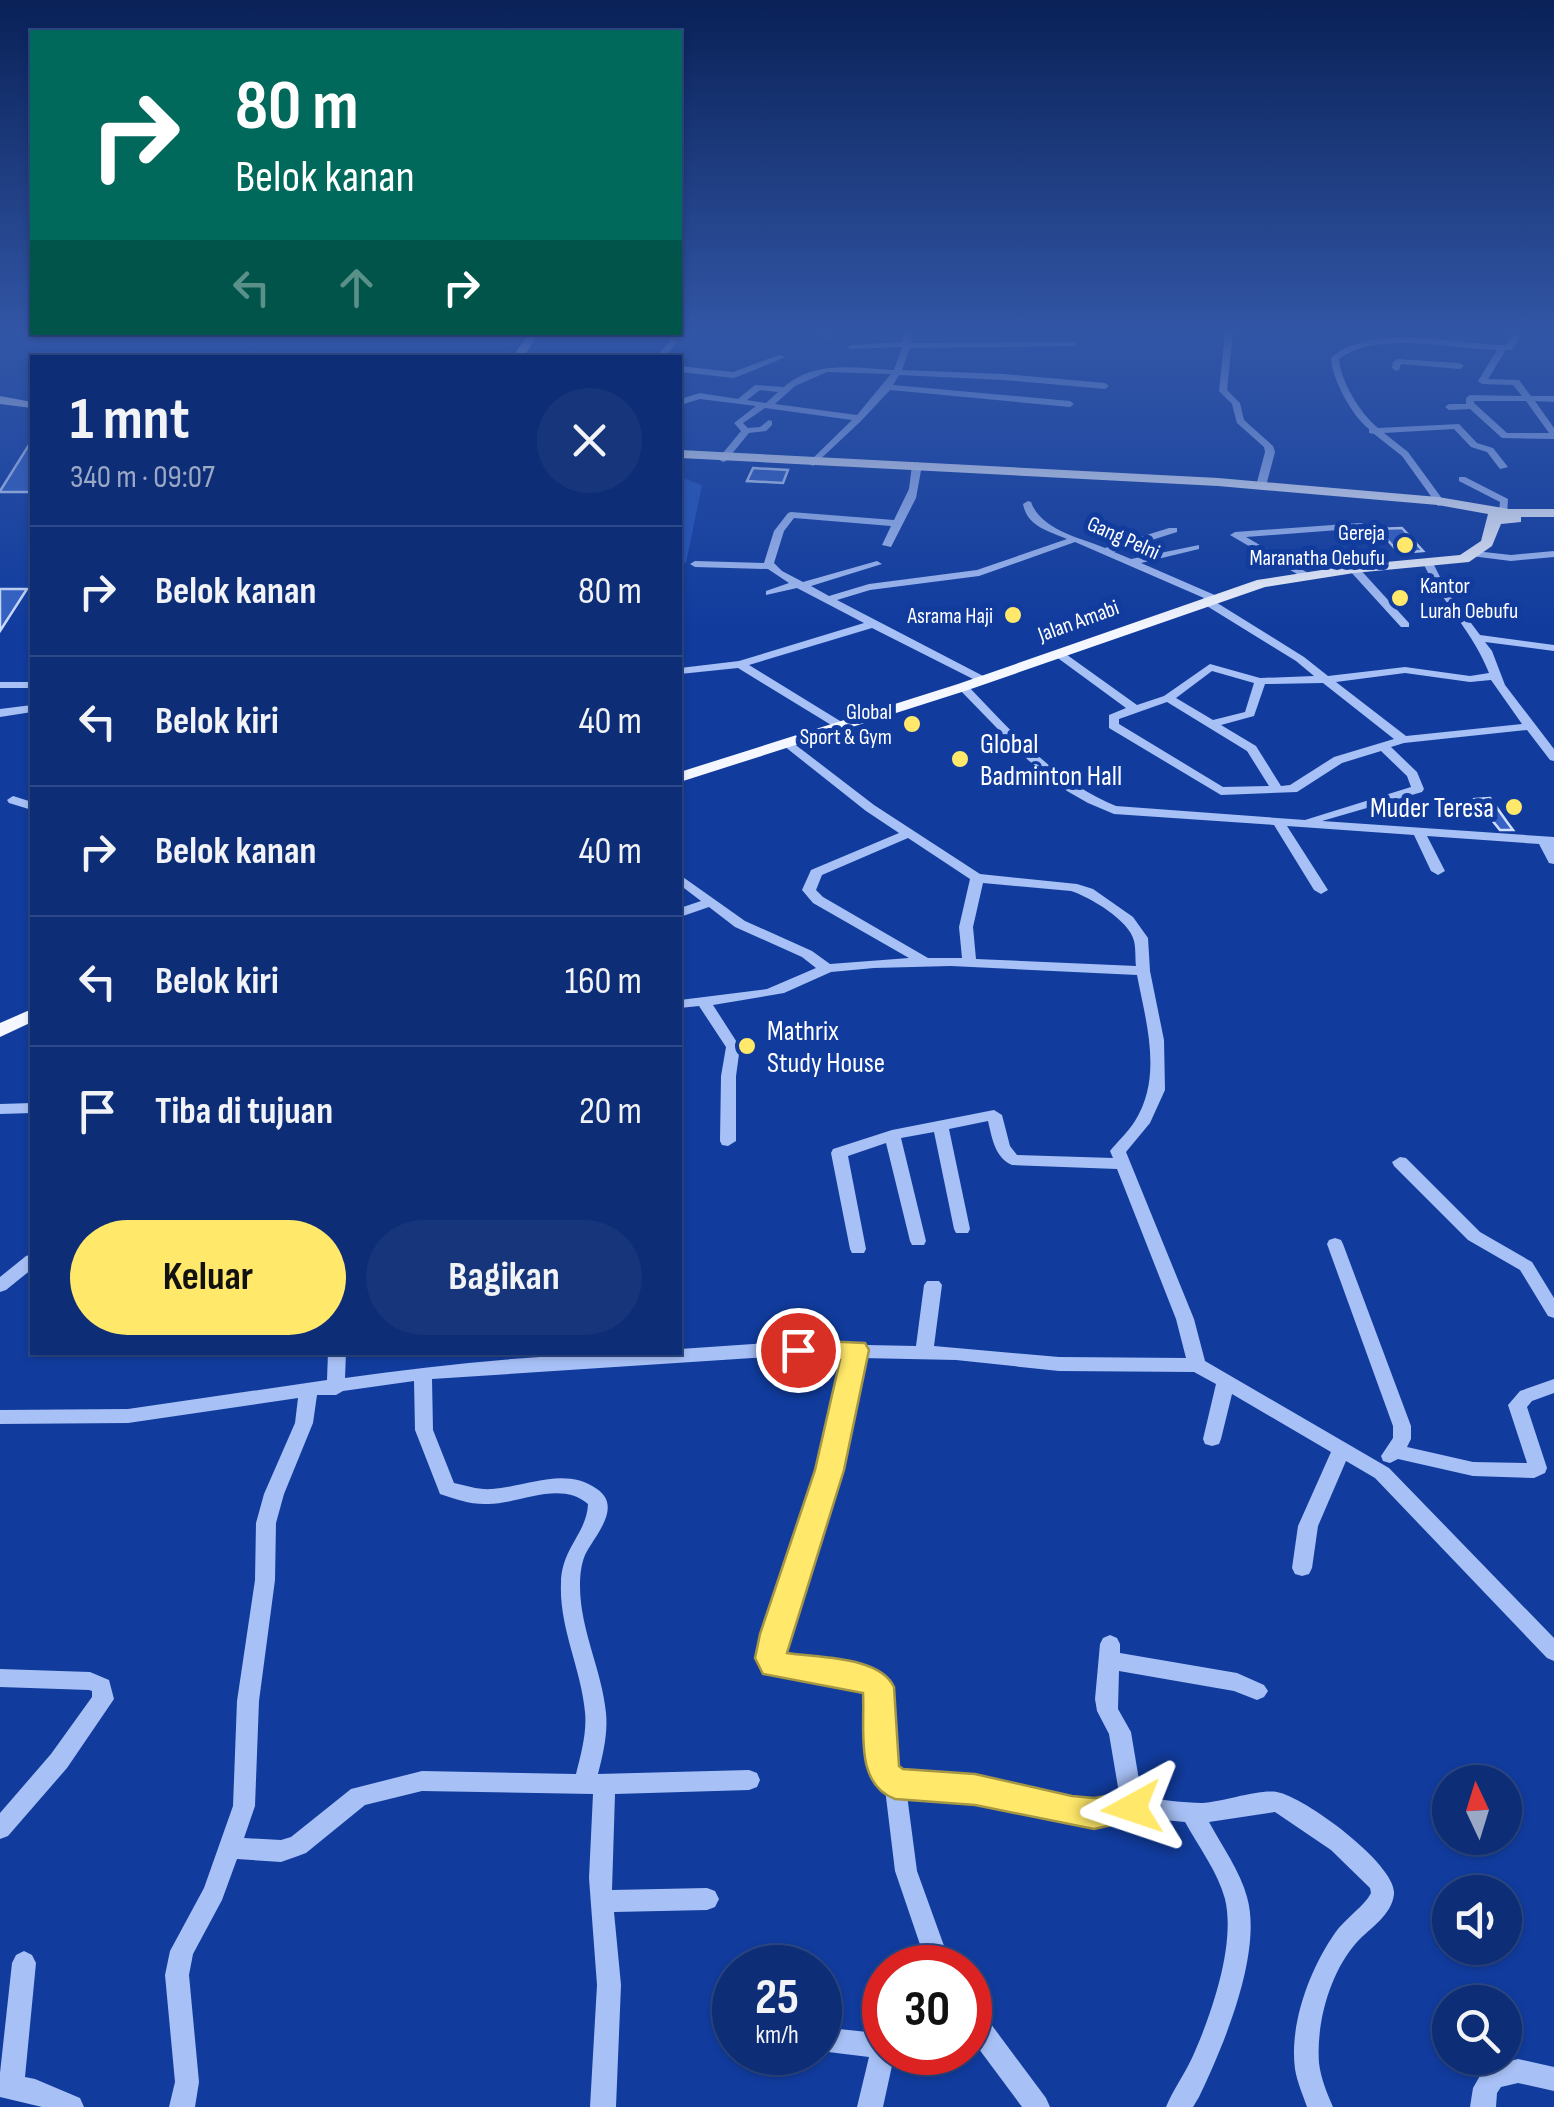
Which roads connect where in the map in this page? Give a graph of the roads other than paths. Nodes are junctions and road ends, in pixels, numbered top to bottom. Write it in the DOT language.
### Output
graph roads {
  1 [pos="746,431"];
  2 [pos="845,431"];
  3 [pos="1251,431"];
  4 [pos="1374,431"];
  5 [pos="1461,431"];
  6 [pos="1500,431"];
  7 [pos="1554,435"];
  8 [pos="682,456"];
  9 [pos="723,458"];
  10 [pos="820,462"];
  11 [pos="917,466"];
  12 [pos="1504,467"];
  13 [pos="1462,479"];
  14 [pos="1260,486"];
  15 [pos="1440,503"];
  16 [pos="1028,504"];
  17 [pos="1554,514"];
  18 [pos="1502,518"];
  19 [pos="896,522"];
  20 [pos="1360,526"];
  21 [pos="1173,530"];
  22 [pos="1078,538"];
  23 [pos="887,545"];
  24 [pos="1194,547"];
  25 [pos="1106,551"];
  26 [pos="1475,554"];
  27 [pos="1554,554"];
  28 [pos="1132,562"];
  29 [pos="695,564"];
  30 [pos="878,564"];
  31 [pos="1429,565"];
  32 [pos="771,566"];
  33 [pos="1354,568"];
  34 [pos="1304,575"];
  35 [pos="799,585"];
  36 [pos="770,593"];
  37 [pos="1209,599"];
  38 [pos="826,600"];
  39 [pos="873,624"];
  40 [pos="1405,624"];
  41 [pos="1478,638"];
  42 [pos="1554,648"];
  43 [pos="1060,654"];
  44 [pos="740,664"];
  45 [pos="682,671"];
  46 [pos="1495,676"];
  47 [pos="983,680"];
  48 [pos="1260,680"];
  49 [pos="1328,680"];
  50 [pos="30,684"];
  51 [pos="0,685"];
  52 [pos="963,687"];
  53 [pos="1168,698"];
  54 [pos="30,709"];
  55 [pos="1135,710"];
  56 [pos="0,713"];
  57 [pos="1212,724"];
  58 [pos="842,726"];
  59 [pos="1527,727"];
  60 [pos="1403,740"];
  61 [pos="788,743"];
  62 [pos="1382,745"];
  63 [pos="1554,756"];
  64 [pos="682,777"];
  65 [pos="1278,790"];
  66 [pos="1222,791"];
  67 [pos="13,800"];
  68 [pos="30,805"];
  69 [pos="1226,816"];
  70 [pos="1278,822"];
  71 [pos="1302,823"];
  72 [pos="906,834"];
  73 [pos="1420,834"];
  74 [pos="1549,841"];
  75 [pos="1554,860"];
  76 [pos="1438,871"];
  77 [pos="977,878"];
  78 [pos="684,884"];
  79 [pos="1321,890"];
  80 [pos="710,902"];
  81 [pos="682,912"];
  82 [pos="923,960"];
  83 [pos="969,963"];
  84 [pos="826,968"];
  85 [pos="1144,972"];
  86 [pos="703,1001"];
  87 [pos="682,1004"];
  88 [pos="30,1016"];
  89 [pos="0,1032"];
  90 [pos="30,1108"];
  91 [pos="0,1109"];
  92 [pos="941,1126"];
  93 [pos="892,1135"];
  94 [pos="728,1141"];
  95 [pos="1400,1162"];
  96 [pos="1122,1164"];
  97 [pos="962,1229"];
  98 [pos="918,1241"];
  99 [pos="1335,1244"];
  100 [pos="858,1249"];
  101 [pos="30,1262"];
  102 [pos="932,1285"];
  103 [pos="0,1286"];
  104 [pos="1554,1312"];
  105 [pos="855,1350"];
  106 [pos="682,1353"];
  107 [pos="924,1353"];
  108 [pos="338,1355"];
  109 [pos="633,1355"];
  110 [pos="497,1360"];
  111 [pos="1196,1365"];
  112 [pos="423,1373"];
  113 [pos="1226,1384"];
  114 [pos="1554,1386"];
  115 [pos="336,1388"];
  116 [pos="308,1391"];
  117 [pos="0,1417"];
  118 [pos="1212,1439"];
  119 [pos="1342,1450"];
  120 [pos="1393,1451"];
  121 [pos="1382,1473"];
  122 [pos="1302,1568"];
  123 [pos="1554,1652"];
  124 [pos="0,1678"];
  125 [pos="1257,1691"];
  126 [pos="749,1780"];
  127 [pos="595,1784"];
  128 [pos="895,1784"];
  129 [pos="1132,1808"];
  130 [pos="1191,1812"];
  131 [pos="0,1829"];
  132 [pos="228,1848"];
  133 [pos="708,1898"];
  134 [pos="605,1901"];
  135 [pos="932,1945"];
  136 [pos="24,1963"];
  137 [pos="992,2047"];
  138 [pos="877,2075"];
  139 [pos="1554,2079"];
  140 [pos="6,2084"];
  141 [pos="71,2107"];
  142 [pos="182,2107"];
  143 [pos="603,2107"];
  144 [pos="870,2107"];
  145 [pos="1037,2107"];
  146 [pos="1179,2107"];
  147 [pos="1320,2107"];
  148 [pos="1483,2107"];
  1 -- 9 [label="street"];
  2 -- 10 [label="street"];
  3 -- 14 [label="street"];
  4 -- 15 [label="street"];
  5 -- 12 [label="street"];
  6 -- 7 [label="street"];
  8 -- 9 [label="main road"];
  9 -- 10 [label="main road"];
  10 -- 11 [label="main road"];
  11 -- 14 [label="main road"];
  11 -- 15 [label="main road"];
  11 -- 19 [label="street"];
  13 -- 18 [label="street"];
  14 -- 15 [label="main road"];
  15 -- 18 [label="main road"];
  16 -- 22 [label="street, Gang Pelni"];
  17 -- 18 [label="main road"];
  18 -- 26 [label="main road"];
  19 -- 23 [label="street"];
  19 -- 32 [label="street"];
  20 -- 34 [label="street"];
  21 -- 25 [label="street"];
  22 -- 25 [label="street, Gang Pelni"];
  22 -- 38 [label="street"];
  24 -- 28 [label="street"];
  25 -- 28 [label="street, Gang Pelni"];
  26 -- 27 [label="street"];
  26 -- 31 [label="main road, Jalan Amabi"];
  28 -- 37 [label="street, Gang Pelni"];
  29 -- 32 [label="street"];
  30 -- 35 [label="street"];
  31 -- 33 [label="main road, Jalan Amabi"];
  31 -- 41 [label="street"];
  32 -- 35 [label="street"];
  33 -- 34 [label="main road, Jalan Amabi"];
  33 -- 40 [label="street"];
  34 -- 37 [label="main road, Jalan Amabi"];
  35 -- 36 [label="street"];
  35 -- 38 [label="street"];
  37 -- 43 [label="main road, Jalan Amabi"];
  37 -- 49 [label="street, Gang Pelni"];
  38 -- 39 [label="street"];
  39 -- 44 [label="street"];
  39 -- 47 [label="street"];
  41 -- 42 [label="street"];
  41 -- 46 [label="street"];
  43 -- 47 [label="main road, Jalan Amabi"];
  43 -- 55 [label="street"];
  44 -- 45 [label="street"];
  44 -- 58 [label="street"];
  46 -- 49 [label="street"];
  46 -- 59 [label="street"];
  47 -- 52 [label="main road, Jalan Amabi"];
  48 -- 49 [label="street"];
  48 -- 53 [label="street"];
  48 -- 57 [label="street"];
  49 -- 60 [label="street, Gang Pelni"];
  50 -- 51 [label="street"];
  52 -- 58 [label="main road, Jalan Amabi"];
  52 -- 69 [label="street"];
  53 -- 55 [label="street"];
  53 -- 57 [label="street"];
  54 -- 56 [label="street"];
  55 -- 66 [label="street"];
  57 -- 65 [label="street"];
  58 -- 61 [label="main road, Jalan Amabi"];
  59 -- 60 [label="street"];
  59 -- 63 [label="street"];
  60 -- 62 [label="street"];
  61 -- 64 [label="main road, Jalan Amabi"];
  61 -- 72 [label="street"];
  62 -- 65 [label="street"];
  62 -- 71 [label="street"];
  65 -- 66 [label="street"];
  66 -- 69 [label="street"];
  67 -- 68 [label="street"];
  69 -- 70 [label="street"];
  70 -- 71 [label="street"];
  70 -- 79 [label="street"];
  71 -- 73 [label="street"];
  72 -- 77 [label="street"];
  72 -- 82 [label="street"];
  73 -- 74 [label="street"];
  73 -- 76 [label="street"];
  74 -- 75 [label="street"];
  77 -- 83 [label="street"];
  77 -- 85 [label="street"];
  78 -- 80 [label="street"];
  80 -- 81 [label="street"];
  80 -- 84 [label="street"];
  82 -- 83 [label="street"];
  82 -- 84 [label="street"];
  83 -- 85 [label="street"];
  84 -- 86 [label="street"];
  85 -- 96 [label="street"];
  86 -- 87 [label="street"];
  86 -- 94 [label="street"];
  88 -- 89 [label="main road"];
  90 -- 91 [label="street"];
  92 -- 93 [label="street"];
  92 -- 96 [label="street"];
  92 -- 97 [label="street"];
  93 -- 98 [label="street"];
  93 -- 100 [label="street"];
  95 -- 104 [label="street"];
  96 -- 111 [label="street"];
  99 -- 120 [label="street"];
  101 -- 103 [label="street"];
  102 -- 107 [label="street"];
  105 -- 106 [label="street"];
  105 -- 107 [label="street"];
  105 -- 128 [label="street"];
  107 -- 111 [label="street"];
  108 -- 115 [label="street"];
  109 -- 110 [label="street"];
  110 -- 112 [label="street"];
  111 -- 113 [label="street"];
  112 -- 115 [label="street"];
  112 -- 127 [label="street"];
  113 -- 118 [label="street"];
  113 -- 119 [label="street"];
  114 -- 120 [label="street"];
  115 -- 116 [label="street"];
  116 -- 117 [label="street"];
  116 -- 132 [label="street"];
  119 -- 121 [label="street"];
  119 -- 122 [label="street"];
  120 -- 121 [label="street"];
  121 -- 123 [label="street"];
  124 -- 131 [label="street"];
  125 -- 129 [label="street"];
  126 -- 127 [label="street"];
  127 -- 132 [label="street"];
  127 -- 134 [label="street"];
  128 -- 129 [label="street"];
  128 -- 135 [label="street"];
  129 -- 130 [label="street"];
  130 -- 146 [label="street"];
  130 -- 147 [label="street"];
  132 -- 142 [label="street"];
  133 -- 134 [label="street"];
  134 -- 143 [label="street"];
  136 -- 140 [label="street"];
  137 -- 145 [label="street"];
  138 -- 144 [label="street"];
  139 -- 148 [label="street"];
  140 -- 141 [label="street"];
}
